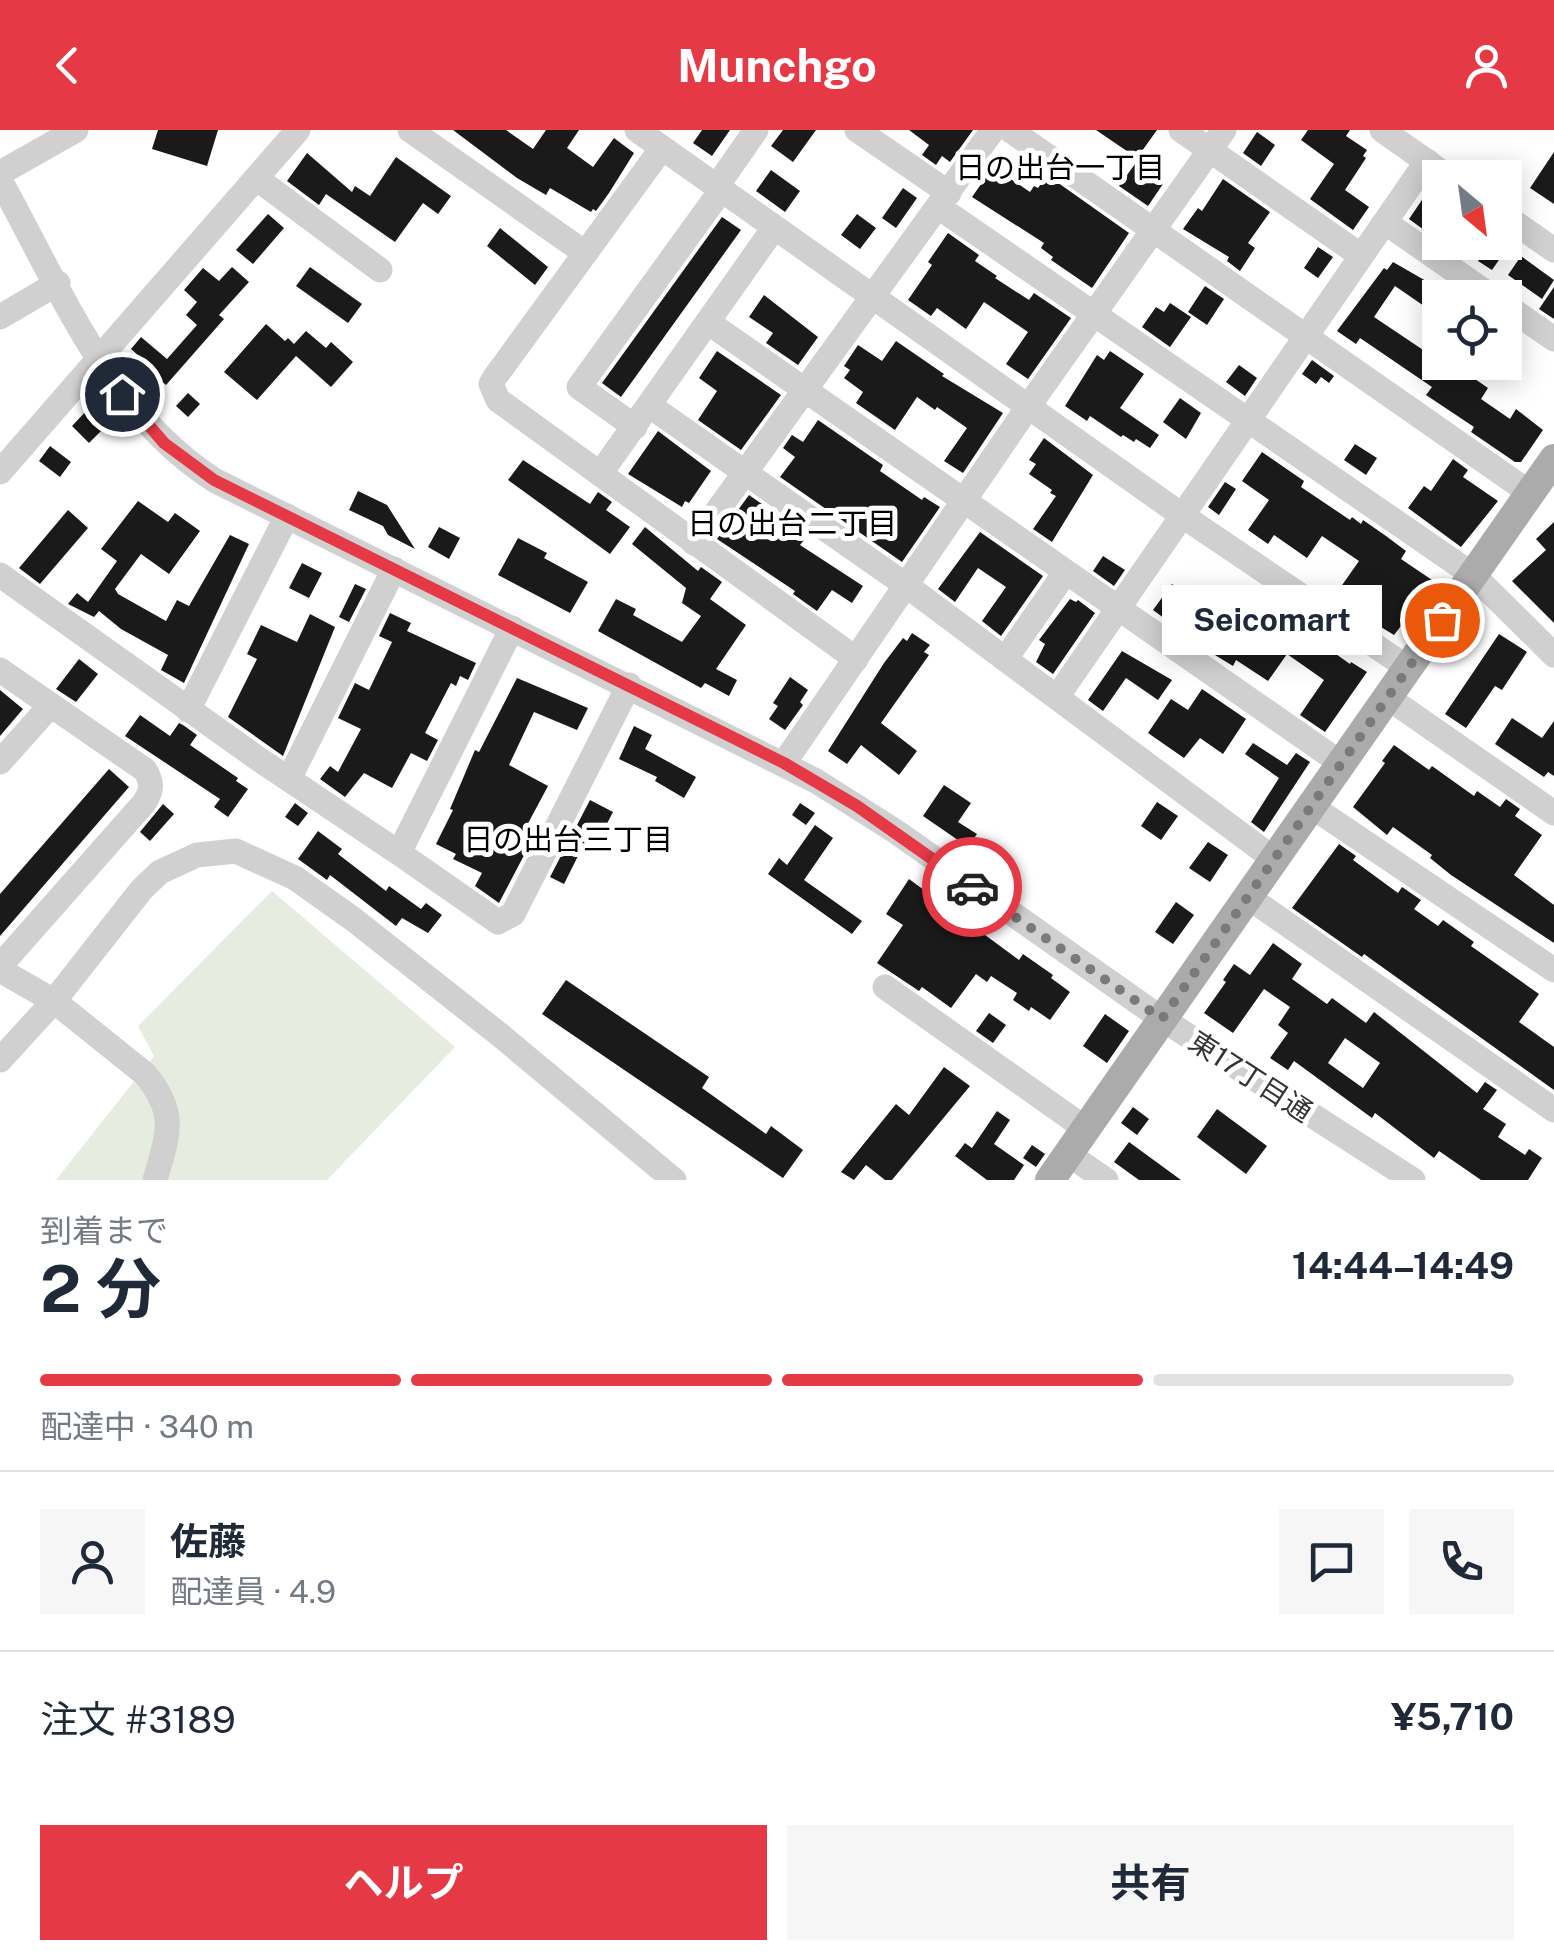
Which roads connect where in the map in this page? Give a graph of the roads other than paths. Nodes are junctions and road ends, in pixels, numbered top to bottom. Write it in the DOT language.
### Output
graph roads {
  1 [pos="76,130"];
  2 [pos="298,130"];
  3 [pos="410,130"];
  4 [pos="637,130"];
  5 [pos="756,130"];
  6 [pos="857,130"];
  7 [pos="994,130"];
  8 [pos="1010,130"];
  9 [pos="1181,130"];
  10 [pos="1382,130"];
  11 [pos="1217,140"];
  12 [pos="662,148"];
  13 [pos="1424,160"];
  14 [pos="1422,169"];
  15 [pos="0,176"];
  16 [pos="256,178"];
  17 [pos="720,187"];
  18 [pos="944,201"];
  19 [pos="1386,223"];
  20 [pos="774,228"];
  21 [pos="1522,228"];
  22 [pos="1154,231"];
  23 [pos="1554,250"];
  24 [pos="585,253"];
  25 [pos="1360,255"];
  26 [pos="380,270"];
  27 [pos="1468,280"];
  28 [pos="58,284"];
  29 [pos="874,298"];
  30 [pos="1094,313"];
  31 [pos="0,317"];
  32 [pos="1522,318"];
  33 [pos="709,323"];
  34 [pos="1305,336"];
  35 [pos="1554,340"];
  36 [pos="100,361"];
  37 [pos="805,391"];
  38 [pos="650,406"];
  39 [pos="1028,407"];
  40 [pos="1249,421"];
  41 [pos="635,427"];
  42 [pos="0,472"];
  43 [pos="600,474"];
  44 [pos="745,474"];
  45 [pos="1545,478"];
  46 [pos="965,501"];
  47 [pos="287,516"];
  48 [pos="1182,516"];
  49 [pos="694,543"];
  50 [pos="394,569"];
  51 [pos="1066,573"];
  52 [pos="0,575"];
  53 [pos="1473,575"];
  54 [pos="907,586"];
  55 [pos="1117,610"];
  56 [pos="512,628"];
  57 [pos="1554,655"];
  58 [pos="1006,658"];
  59 [pos="856,659"];
  60 [pos="1408,668"];
  61 [pos="0,670"];
  62 [pos="629,685"];
  63 [pos="1057,697"];
  64 [pos="1387,698"];
  65 [pos="50,706"];
  66 [pos="188,710"];
  67 [pos="0,762"];
  68 [pos="784,763"];
  69 [pos="1342,764"];
  70 [pos="288,779"];
  71 [pos="1312,806"];
  72 [pos="1554,813"];
  73 [pos="399,853"];
  74 [pos="1274,859"];
  75 [pos="1248,898"];
  76 [pos="0,968"];
  77 [pos="1554,970"];
  78 [pos="885,987"];
  79 [pos="54,1001"];
  80 [pos="1162,1019"];
  81 [pos="0,1060"];
  82 [pos="1554,1110"];
  83 [pos="1086,1128"];
  84 [pos="1068,1154"];
  85 [pos="155,1180"];
  86 [pos="674,1180"];
  87 [pos="1050,1180"];
  88 [pos="1106,1180"];
  89 [pos="1413,1180"];
  1 -- 15 [label="street"];
  2 -- 16 [label="street"];
  3 -- 24 [label="street"];
  4 -- 12 [label="street"];
  5 -- 17 [label="street"];
  6 -- 18 [label="street"];
  7 -- 18 [label="street"];
  8 -- 22 [label="street"];
  9 -- 11 [label="street"];
  10 -- 13 [label="street"];
  11 -- 22 [label="street"];
  11 -- 25 [label="street"];
  12 -- 17 [label="street"];
  12 -- 24 [label="street"];
  14 -- 19 [label="street"];
  15 -- 28 [label="street, 東17丁目通"];
  16 -- 26 [label="street"];
  16 -- 36 [label="street"];
  17 -- 20 [label="street"];
  17 -- 41 [label="street"];
  18 -- 29 [label="street"];
  18 -- 30 [label="street"];
  19 -- 25 [label="street"];
  19 -- 27 [label="street"];
  20 -- 29 [label="street"];
  20 -- 33 [label="street"];
  21 -- 23 [label="street"];
  22 -- 30 [label="street"];
  22 -- 34 [label="street"];
  24 -- 43 [label="street"];
  25 -- 34 [label="street"];
  28 -- 31 [label="street"];
  28 -- 36 [label="street, 東17丁目通"];
  29 -- 37 [label="street"];
  29 -- 39 [label="street"];
  30 -- 39 [label="street"];
  30 -- 40 [label="street"];
  32 -- 35 [label="street"];
  33 -- 37 [label="street"];
  33 -- 38 [label="street"];
  34 -- 40 [label="street"];
  34 -- 45 [label="street"];
  36 -- 42 [label="street"];
  36 -- 47 [label="street, 東17丁目通"];
  37 -- 44 [label="street"];
  37 -- 46 [label="street"];
  38 -- 41 [label="street"];
  38 -- 44 [label="street"];
  39 -- 46 [label="street"];
  39 -- 48 [label="street"];
  40 -- 48 [label="street"];
  40 -- 53 [label="street"];
  41 -- 43 [label="street"];
  43 -- 49 [label="street"];
  44 -- 49 [label="street"];
  44 -- 54 [label="street"];
  45 -- 53 [label="main road"];
  46 -- 51 [label="street"];
  46 -- 54 [label="street"];
  47 -- 50 [label="street, 東17丁目通"];
  47 -- 66 [label="street"];
  48 -- 55 [label="street"];
  48 -- 60 [label="street"];
  49 -- 59 [label="street"];
  50 -- 56 [label="street, 東17丁目通"];
  50 -- 70 [label="street"];
  51 -- 55 [label="street"];
  51 -- 58 [label="street"];
  52 -- 66 [label="street"];
  53 -- 57 [label="street"];
  53 -- 60 [label="main road"];
  54 -- 58 [label="street"];
  54 -- 59 [label="street"];
  55 -- 63 [label="street"];
  55 -- 69 [label="street"];
  56 -- 62 [label="street, 東17丁目通"];
  56 -- 73 [label="street"];
  58 -- 63 [label="street"];
  59 -- 68 [label="street"];
  60 -- 64 [label="main road"];
  61 -- 65 [label="street"];
  62 -- 68 [label="street, 東17丁目通"];
  62 -- 73 [label="street"];
  63 -- 74 [label="street"];
  64 -- 69 [label="main road"];
  64 -- 72 [label="street"];
  65 -- 67 [label="street"];
  65 -- 76 [label="street"];
  66 -- 70 [label="street"];
  68 -- 80 [label="street, 東17丁目通"];
  69 -- 71 [label="main road"];
  70 -- 73 [label="street"];
  71 -- 74 [label="main road"];
  71 -- 77 [label="street"];
  74 -- 75 [label="main road"];
  75 -- 80 [label="main road"];
  75 -- 82 [label="street"];
  76 -- 79 [label="street"];
  78 -- 83 [label="street"];
  79 -- 81 [label="street"];
  79 -- 85 [label="street"];
  79 -- 86 [label="street"];
  80 -- 83 [label="main road"];
  80 -- 89 [label="street, 東17丁目通"];
  83 -- 84 [label="main road"];
  84 -- 87 [label="main road"];
  84 -- 88 [label="street"];
}
